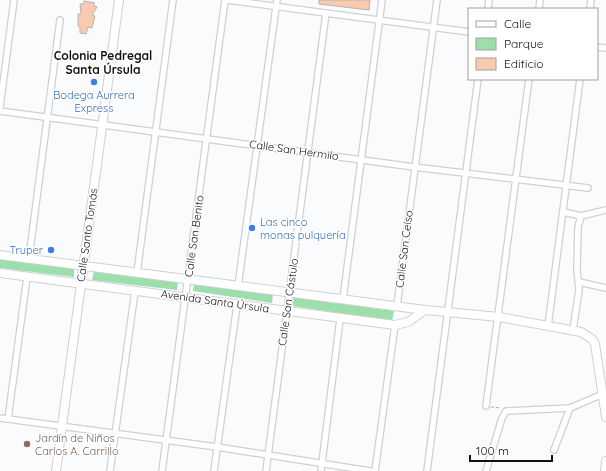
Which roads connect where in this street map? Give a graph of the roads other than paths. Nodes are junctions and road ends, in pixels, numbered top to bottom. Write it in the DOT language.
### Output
graph roads {
  1 [pos="14,0"];
  2 [pos="119,0"];
  3 [pos="173,0"];
  4 [pos="226,0"];
  5 [pos="277,0"];
  6 [pos="382,0"];
  7 [pos="437,0"];
  8 [pos="276,7"];
  9 [pos="326,13"];
  10 [pos="60,20"];
  11 [pos="379,20"];
  12 [pos="432,27"];
  13 [pos="468,32"];
  14 [pos="478,80"];
  15 [pos="529,80"];
  16 [pos="580,80"];
  17 [pos="0,107"];
  18 [pos="0,111"];
  19 [pos="49,118"];
  20 [pos="102,125"];
  21 [pos="157,133"];
  22 [pos="206,139"];
  23 [pos="257,145"];
  24 [pos="308,152"];
  25 [pos="362,159"];
  26 [pos="414,167"];
  27 [pos="466,174"];
  28 [pos="516,180"];
  29 [pos="567,186"];
  30 [pos="588,188"];
  31 [pos="606,210"];
  32 [pos="564,212"];
  33 [pos="582,216"];
  34 [pos="0,255"];
  35 [pos="29,258"];
  36 [pos="83,266"];
  37 [pos="0,273"];
  38 [pos="137,273"];
  39 [pos="27,277"];
  40 [pos="188,280"];
  41 [pos="579,282"];
  42 [pos="81,284"];
  43 [pos="238,286"];
  44 [pos="606,288"];
  45 [pos="135,291"];
  46 [pos="289,293"];
  47 [pos="185,298"];
  48 [pos="343,300"];
  49 [pos="237,305"];
  50 [pos="397,306"];
  51 [pos="425,310"];
  52 [pos="287,311"];
  53 [pos="448,311"];
  54 [pos="499,317"];
  55 [pos="340,319"];
  56 [pos="395,326"];
  57 [pos="548,326"];
  58 [pos="572,330"];
  59 [pos="604,394"];
  60 [pos="486,406"];
  61 [pos="570,408"];
  62 [pos="606,416"];
  63 [pos="0,418"];
  64 [pos="8,419"];
  65 [pos="62,427"];
  66 [pos="115,433"];
  67 [pos="166,440"];
  68 [pos="217,447"];
  69 [pos="554,450"];
  70 [pos="267,454"];
  71 [pos="606,461"];
  72 [pos="322,463"];
  73 [pos="56,471"];
  74 [pos="110,471"];
  75 [pos="162,471"];
  76 [pos="214,471"];
  77 [pos="266,471"];
  78 [pos="321,471"];
  79 [pos="370,471"];
  80 [pos="375,471"];
  81 [pos="427,471"];
  82 [pos="486,471"];
  83 [pos="605,471"];
  1 -- 17 [label="street"];
  2 -- 20 [label="street, Calle Santo Tomás"];
  3 -- 21 [label="street"];
  4 -- 8 [label="street"];
  4 -- 22 [label="street, Calle San Benito"];
  5 -- 8 [label="street"];
  6 -- 11 [label="street"];
  7 -- 12 [label="street, Calle San Celso"];
  8 -- 9 [label="street"];
  8 -- 23 [label="street"];
  9 -- 11 [label="street"];
  9 -- 24 [label="street, Calle San Cástulo"];
  10 -- 19 [label="street"];
  11 -- 12 [label="street"];
  11 -- 25 [label="street"];
  12 -- 13 [label="street"];
  12 -- 26 [label="street, Calle San Celso"];
  14 -- 27 [label="street"];
  15 -- 28 [label="street"];
  16 -- 29 [label="street"];
  18 -- 19 [label="street, Calle San Hermilo"];
  19 -- 20 [label="street, Calle San Hermilo"];
  19 -- 35 [label="street"];
  20 -- 21 [label="street, Calle San Hermilo"];
  20 -- 36 [label="street, Calle Santo Tomás"];
  21 -- 22 [label="street, Calle San Hermilo"];
  21 -- 38 [label="street"];
  22 -- 23 [label="street, Calle San Hermilo"];
  22 -- 40 [label="street, Calle San Benito"];
  23 -- 24 [label="street, Calle San Hermilo"];
  23 -- 43 [label="street"];
  24 -- 25 [label="street, Calle San Hermilo"];
  24 -- 46 [label="street, Calle San Cástulo"];
  25 -- 26 [label="street, Calle San Hermilo"];
  25 -- 48 [label="street"];
  26 -- 27 [label="street, Calle San Hermilo"];
  26 -- 50 [label="street, Calle San Celso"];
  27 -- 28 [label="street, Calle San Hermilo"];
  27 -- 53 [label="street"];
  28 -- 29 [label="street, Calle San Hermilo"];
  28 -- 54 [label="street"];
  29 -- 30 [label="street, Calle San Hermilo"];
  29 -- 32 [label="street"];
  31 -- 33 [label="street"];
  32 -- 33 [label="street"];
  32 -- 57 [label="street"];
  33 -- 41 [label="street"];
  34 -- 35 [label="street, Avenida Santa Úrsula"];
  35 -- 36 [label="street, Avenida Santa Úrsula"];
  36 -- 38 [label="street, Avenida Santa Úrsula"];
  36 -- 42 [label="street, Calle Santo Tomás"];
  37 -- 39 [label="street, Avenida Santa Úrsula"];
  38 -- 40 [label="street, Avenida Santa Úrsula"];
  39 -- 42 [label="street, Avenida Santa Úrsula"];
  39 -- 64 [label="street"];
  40 -- 43 [label="street, Avenida Santa Úrsula"];
  40 -- 47 [label="street, Calle San Benito"];
  41 -- 44 [label="street"];
  41 -- 58 [label="street"];
  42 -- 45 [label="street, Avenida Santa Úrsula"];
  42 -- 65 [label="street, Calle Santo Tomás"];
  43 -- 46 [label="street, Avenida Santa Úrsula"];
  45 -- 47 [label="street, Avenida Santa Úrsula"];
  45 -- 66 [label="street"];
  46 -- 48 [label="street, Avenida Santa Úrsula"];
  46 -- 52 [label="street, Calle San Cástulo"];
  47 -- 49 [label="street, Avenida Santa Úrsula"];
  47 -- 67 [label="street, Calle San Benito"];
  48 -- 50 [label="street, Avenida Santa Úrsula"];
  49 -- 52 [label="street, Avenida Santa Úrsula"];
  49 -- 68 [label="street"];
  50 -- 51 [label="street, Avenida Santa Úrsula"];
  51 -- 53 [label="street, Avenida Santa Úrsula"];
  51 -- 56 [label="street"];
  52 -- 55 [label="street, Avenida Santa Úrsula"];
  52 -- 70 [label="street, Calle San Cástulo"];
  53 -- 54 [label="street, Avenida Santa Úrsula"];
  53 -- 81 [label="street"];
  54 -- 57 [label="street, Avenida Santa Úrsula"];
  54 -- 60 [label="street"];
  55 -- 56 [label="street, Avenida Santa Úrsula"];
  55 -- 72 [label="street"];
  56 -- 80 [label="street"];
  57 -- 58 [label="street, Avenida Santa Úrsula"];
  58 -- 59 [label="street, Avenida Santa Úrsula"];
  59 -- 61 [label="street"];
  59 -- 62 [label="street"];
  61 -- 69 [label="street"];
  61 -- 82 [label="street"];
  63 -- 64 [label="street"];
  64 -- 65 [label="street"];
  65 -- 66 [label="street"];
  65 -- 73 [label="street, Calle Santo Tomás"];
  66 -- 67 [label="street"];
  66 -- 74 [label="street"];
  67 -- 68 [label="street"];
  67 -- 75 [label="street, Calle San Benito"];
  68 -- 70 [label="street"];
  68 -- 76 [label="street"];
  70 -- 72 [label="street"];
  70 -- 77 [label="street, Calle San Cástulo"];
  71 -- 83 [label="street"];
  72 -- 78 [label="street"];
  72 -- 79 [label="street"];
}
